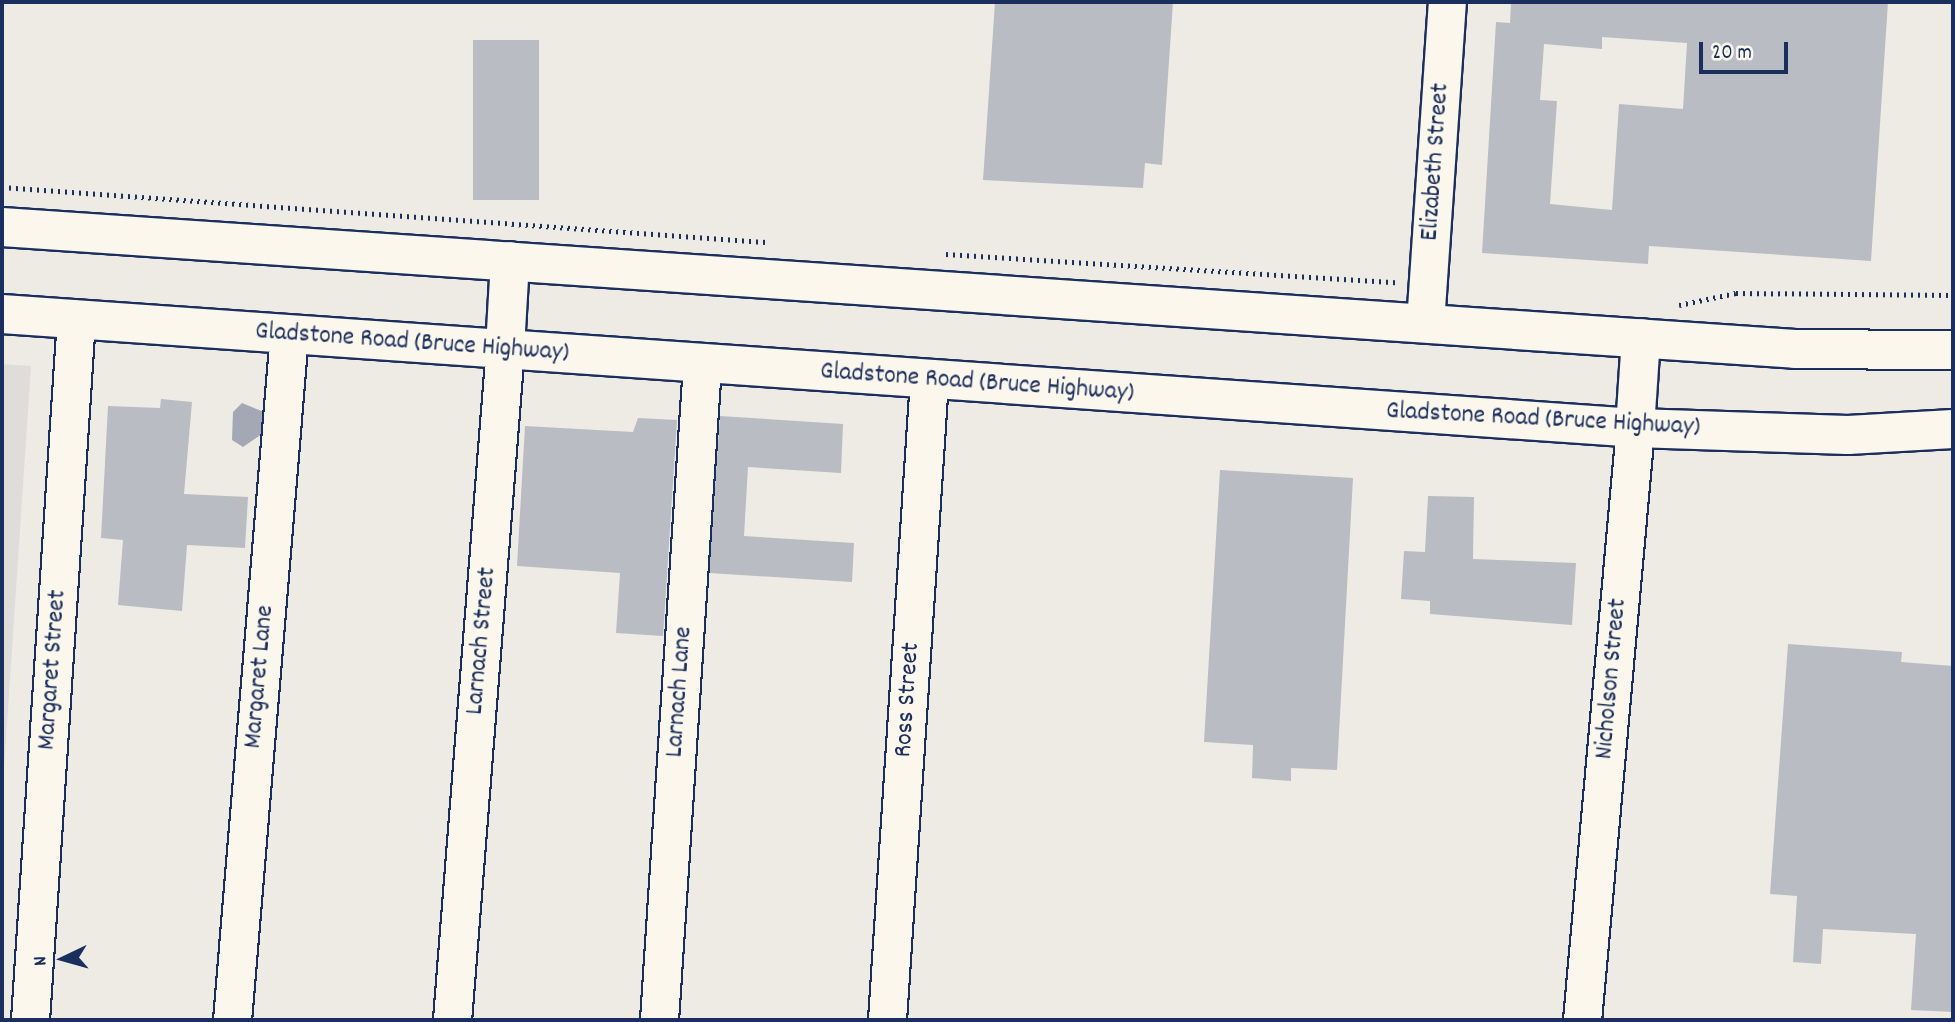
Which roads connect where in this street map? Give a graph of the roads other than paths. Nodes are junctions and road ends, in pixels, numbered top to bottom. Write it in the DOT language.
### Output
graph roads {
  1 [pos="1447,2"];
  2 [pos="2,227"];
  3 [pos="510,261"];
  4 [pos="2,314"];
  5 [pos="76,319"];
  6 [pos="1425,323"];
  7 [pos="289,334"];
  8 [pos="1641,338"];
  9 [pos="505,348"];
  10 [pos="1953,350"];
  11 [pos="702,364"];
  12 [pos="929,380"];
  13 [pos="1634,428"];
  14 [pos="1953,429"];
  15 [pos="30,1020"];
  16 [pos="232,1020"];
  17 [pos="452,1020"];
  18 [pos="659,1020"];
  19 [pos="887,1020"];
  20 [pos="1582,1020"];
  1 -- 6 [label="street, Elizabeth Street"];
  2 -- 3 [label="highway"];
  3 -- 6 [label="highway"];
  3 -- 9 [label="highway, Larnach Street"];
  4 -- 5 [label="highway, Gladstone Road (Bruce Highway)"];
  5 -- 7 [label="highway, Gladstone Road (Bruce Highway)"];
  5 -- 15 [label="street, Margaret Street"];
  6 -- 8 [label="highway"];
  7 -- 9 [label="highway, Gladstone Road (Bruce Highway)"];
  7 -- 16 [label="street, Margaret Lane"];
  8 -- 10 [label="highway"];
  8 -- 13 [label="highway, Nicholson Street"];
  9 -- 11 [label="highway, Gladstone Road (Bruce Highway)"];
  9 -- 17 [label="street, Larnach Street"];
  11 -- 12 [label="highway, Gladstone Road (Bruce Highway)"];
  11 -- 18 [label="street, Larnach Lane"];
  12 -- 13 [label="highway, Gladstone Road (Bruce Highway)"];
  12 -- 19 [label="street, Ross Street"];
  13 -- 14 [label="highway, Gladstone Road (Bruce Highway)"];
  13 -- 20 [label="street, Nicholson Street"];
}
